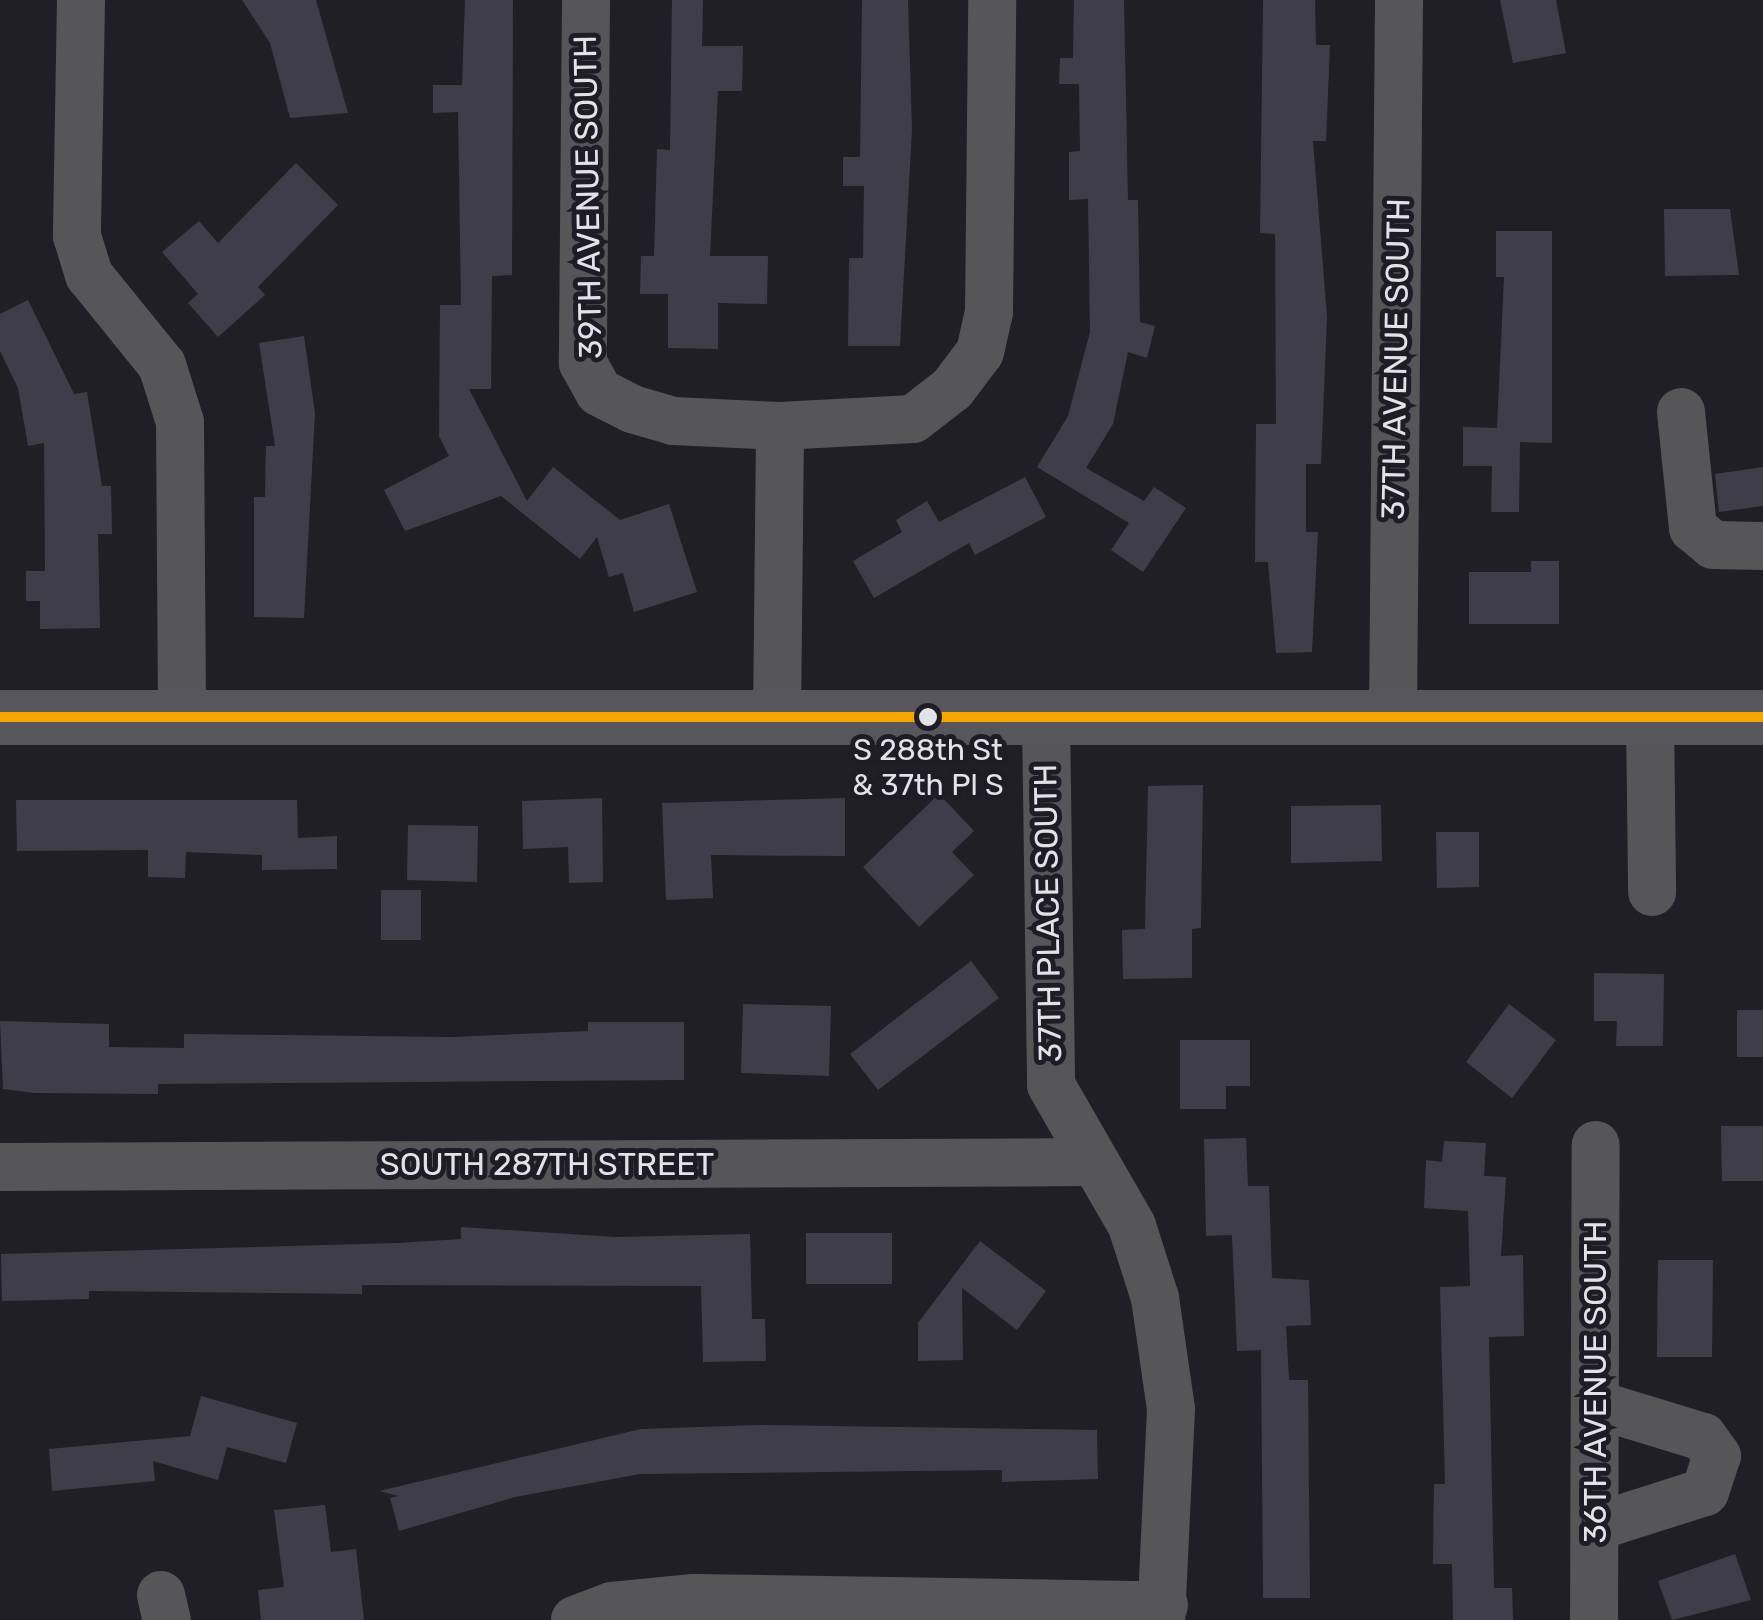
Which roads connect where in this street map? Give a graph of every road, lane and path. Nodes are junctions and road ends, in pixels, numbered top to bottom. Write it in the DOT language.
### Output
graph roads {
  1 [pos="81,0"];
  2 [pos="586,0"];
  3 [pos="992,0"];
  4 [pos="1399,0"];
  5 [pos="1681,412"];
  6 [pos="780,426"];
  7 [pos="1763,546"];
  8 [pos="182,713"];
  9 [pos="0,717"];
  10 [pos="1393,717"];
  11 [pos="1650,717"];
  12 [pos="1763,717"];
  13 [pos="777,719"];
  14 [pos="1046,719"];
  15 [pos="1652,892"];
  16 [pos="1596,1144"];
  17 [pos="1094,1162"];
  18 [pos="0,1167"];
  19 [pos="1595,1404"];
  20 [pos="1595,1527"];
  21 [pos="1162,1612"];
  22 [pos="600,1615"];
  23 [pos="1594,1620"];
  1 -- 8 [label="street"];
  2 -- 6 [label="street, 39TH AVENUE SOUTH"];
  3 -- 6 [label="street"];
  4 -- 10 [label="street, 37TH AVENUE SOUTH"];
  5 -- 7 [label="street"];
  6 -- 13 [label="street"];
  8 -- 9 [label="main road"];
  8 -- 13 [label="main road"];
  10 -- 11 [label="main road"];
  10 -- 14 [label="main road"];
  11 -- 12 [label="main road"];
  11 -- 15 [label="street"];
  13 -- 14 [label="main road"];
  14 -- 17 [label="street, 37TH PLACE SOUTH"];
  16 -- 19 [label="street, 36TH AVENUE SOUTH"];
  17 -- 18 [label="street, SOUTH 287TH STREET"];
  17 -- 21 [label="street, 37TH PLACE SOUTH"];
  19 -- 20 [label="street, 36TH AVENUE SOUTH"];
  19 -- 20 [label="street"];
  20 -- 23 [label="street, 36TH AVENUE SOUTH"];
  21 -- 22 [label="street"];
}
